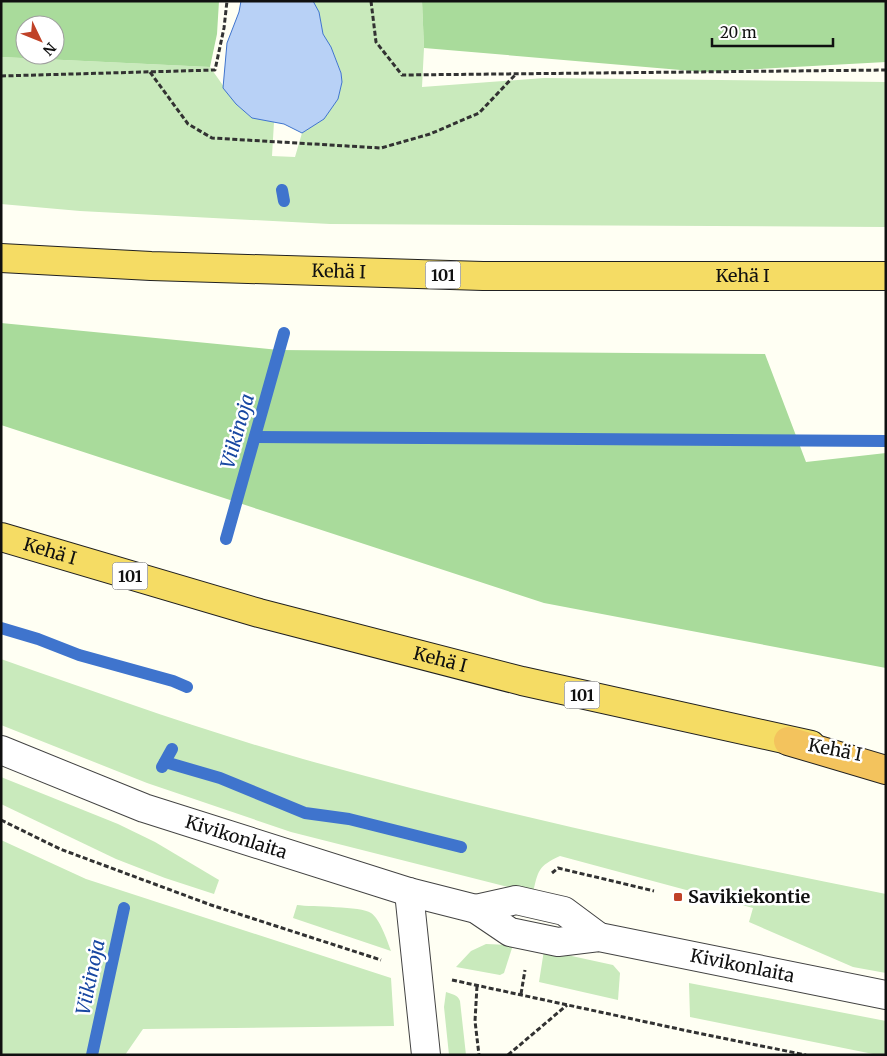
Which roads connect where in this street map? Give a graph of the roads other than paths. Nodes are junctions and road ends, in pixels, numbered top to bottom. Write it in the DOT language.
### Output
graph roads {
  1 [pos="1,258"];
  2 [pos="886,276"];
  3 [pos="1,537"];
  4 [pos="788,741"];
  5 [pos="1,750"];
  6 [pos="886,760"];
  7 [pos="886,770"];
  8 [pos="409,892"];
  9 [pos="886,995"];
  10 [pos="426,1055"];
  1 -- 2 [label="highway, Kehä I / 101"];
  3 -- 4 [label="highway, Kehä I / 101"];
  4 -- 6 [label="highway, Kehä I / 101"];
  4 -- 7 [label="highway"];
  5 -- 8 [label="street, Kivikonlaita"];
  8 -- 9 [label="street, Kivikonlaita"];
  8 -- 10 [label="street"];
}
